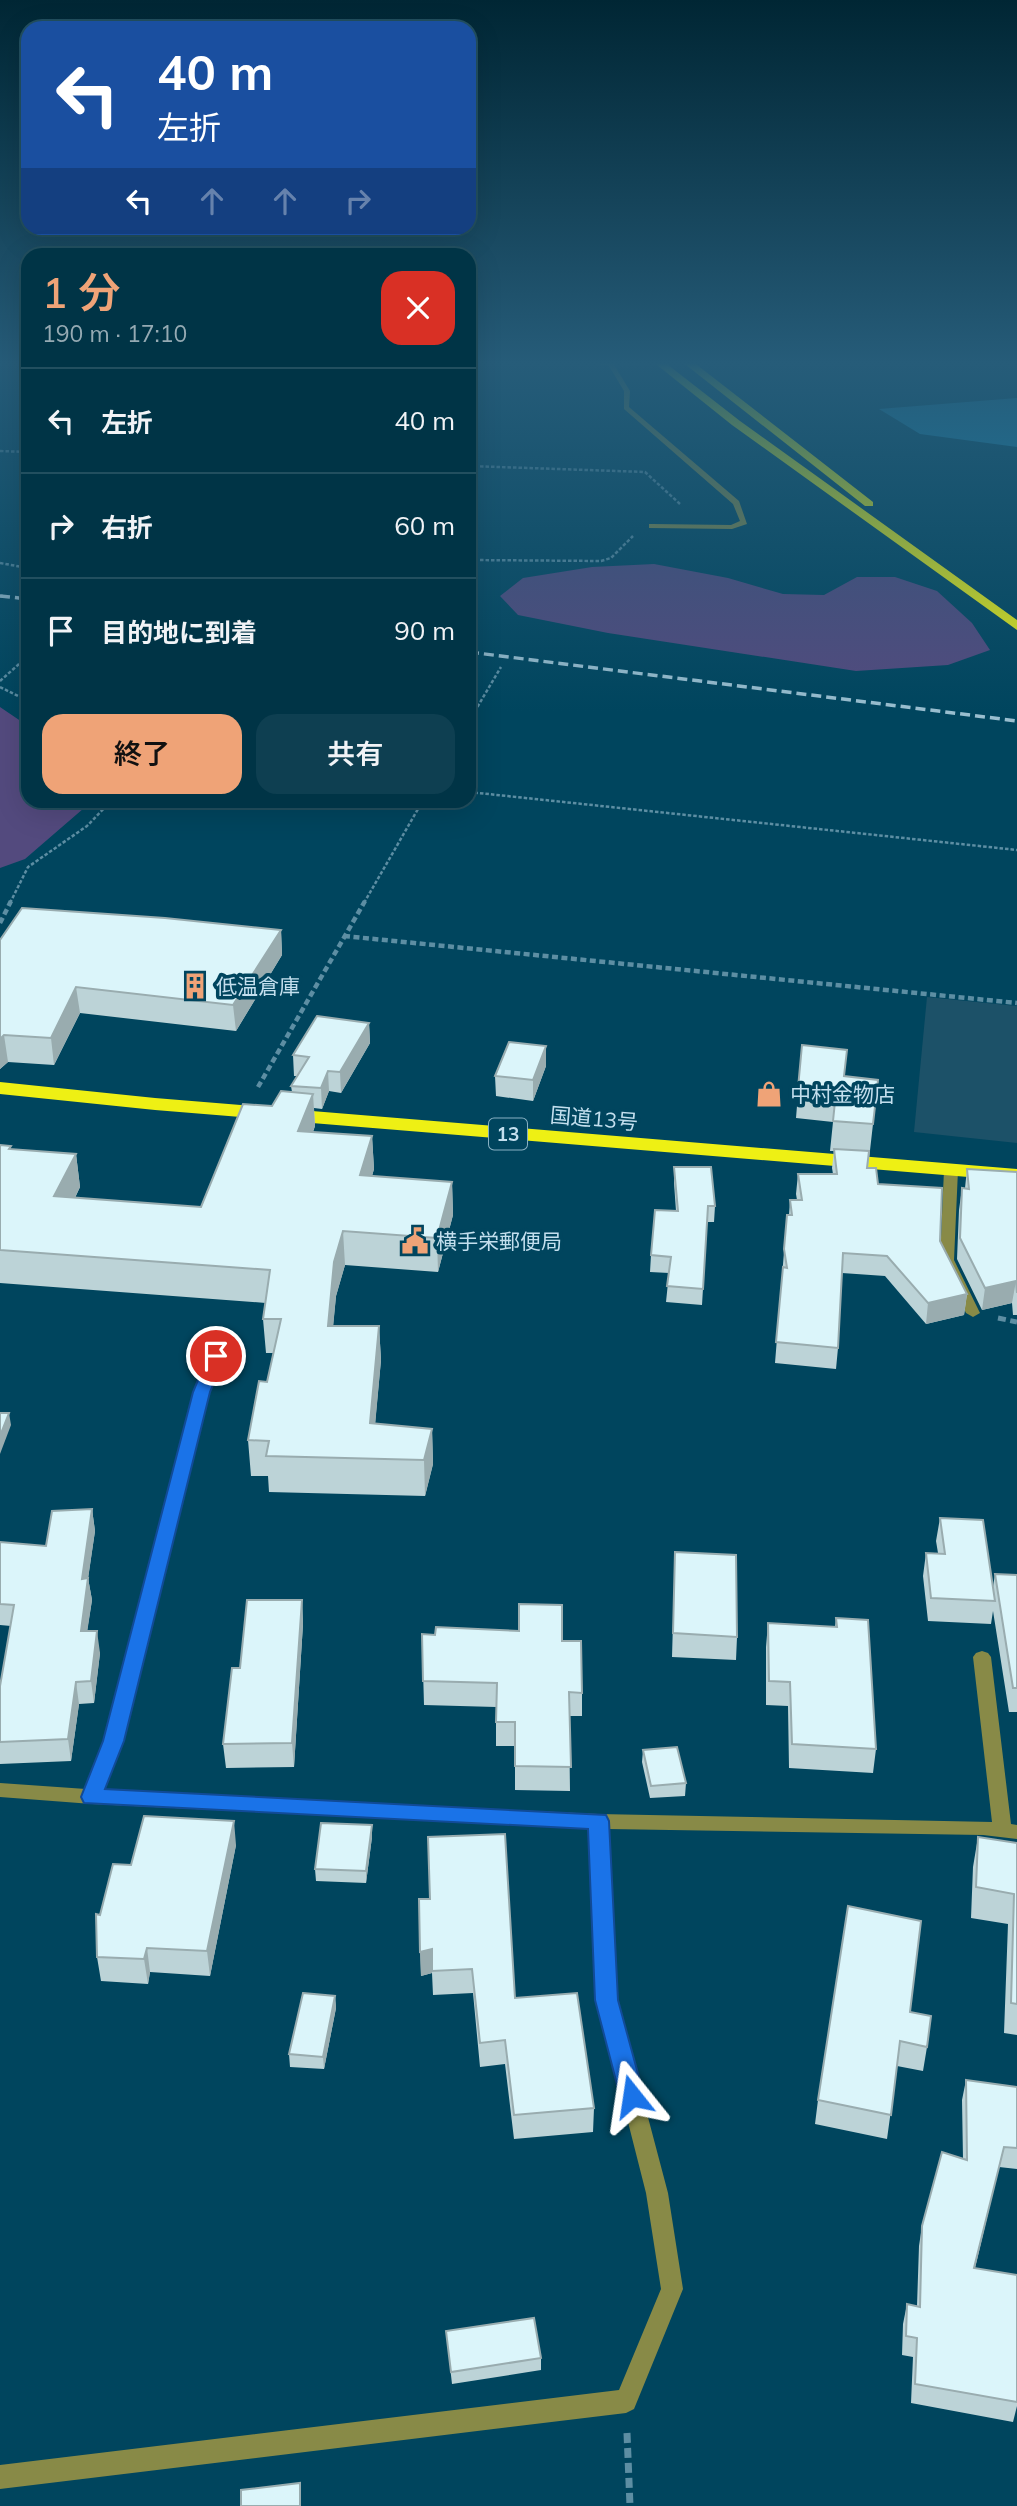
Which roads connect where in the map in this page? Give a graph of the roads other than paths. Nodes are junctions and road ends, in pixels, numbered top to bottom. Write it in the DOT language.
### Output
graph roads {
  1 [pos="707,478"];
  2 [pos="812,478"];
  3 [pos="836,478"];
  4 [pos="652,526"];
  5 [pos="1017,619"];
  6 [pos="1017,626"];
  7 [pos="0,1088"];
  8 [pos="951,1170"];
  9 [pos="1017,1175"];
  10 [pos="973,1313"];
  11 [pos="216,1356"];
  12 [pos="982,1657"];
  13 [pos="0,1790"];
  14 [pos="92,1797"];
  15 [pos="598,1821"];
  16 [pos="1009,1831"];
  17 [pos="0,2477"];
  1 -- 4 [label="street"];
  2 -- 6 [label="highway"];
  3 -- 5 [label="highway"];
  7 -- 8 [label="highway, 国道13号 / 13"];
  8 -- 9 [label="highway, 国道13号 / 13"];
  8 -- 10 [label="street"];
  11 -- 14 [label="street"];
  12 -- 16 [label="street"];
  13 -- 14 [label="street"];
  14 -- 15 [label="street"];
  15 -- 16 [label="street"];
  15 -- 17 [label="street"];
}
